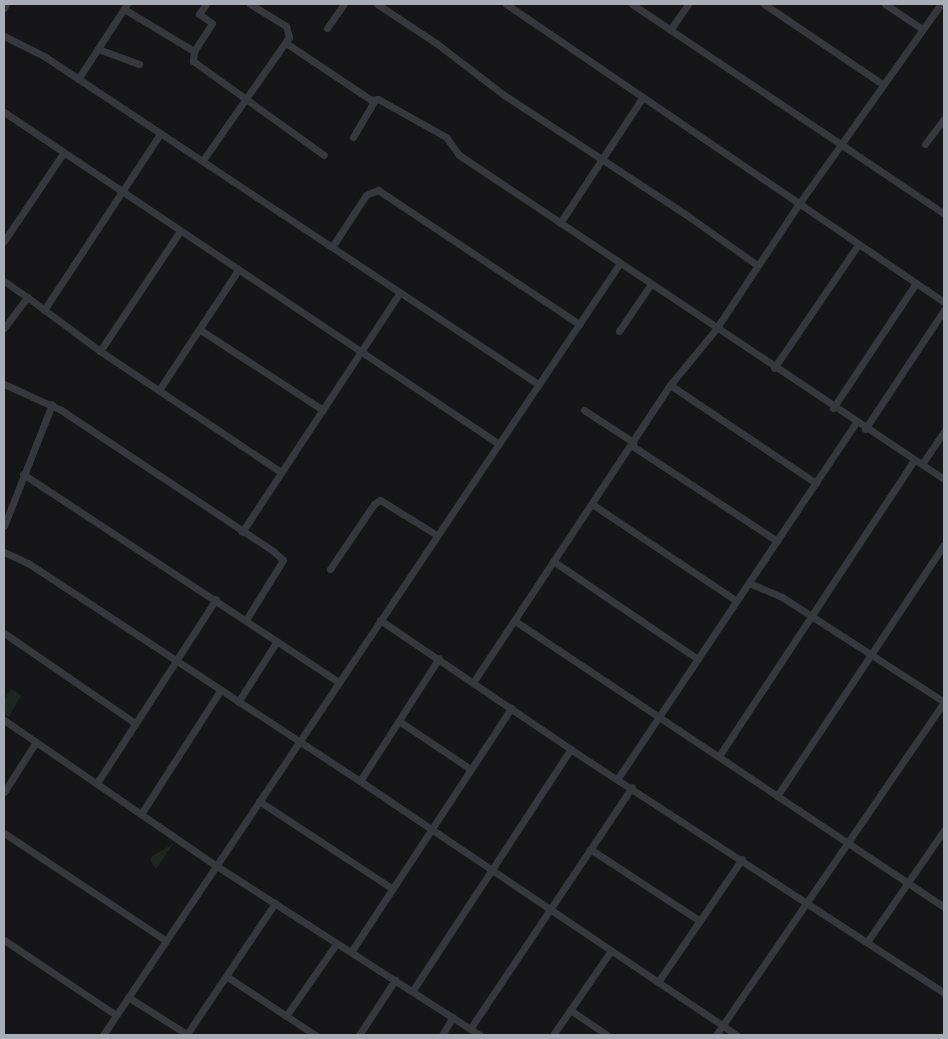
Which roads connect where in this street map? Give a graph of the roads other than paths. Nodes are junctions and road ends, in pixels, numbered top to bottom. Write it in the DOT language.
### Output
graph roads {
  1 [pos="6,4"];
  2 [pos="206,4"];
  3 [pos="250,4"];
  4 [pos="344,4"];
  5 [pos="377,4"];
  6 [pos="506,4"];
  7 [pos="632,4"];
  8 [pos="688,4"];
  9 [pos="764,4"];
  10 [pos="885,4"];
  11 [pos="940,4"];
  12 [pos="126,7"];
  13 [pos="4,8"];
  14 [pos="327,28"];
  15 [pos="922,29"];
  16 [pos="670,30"];
  17 [pos="4,36"];
  18 [pos="286,43"];
  19 [pos="98,48"];
  20 [pos="194,51"];
  21 [pos="139,64"];
  22 [pos="78,79"];
  23 [pos="882,84"];
  24 [pos="642,98"];
  25 [pos="242,99"];
  26 [pos="375,100"];
  27 [pos="5,113"];
  28 [pos="944,119"];
  29 [pos="160,134"];
  30 [pos="353,137"];
  31 [pos="842,144"];
  32 [pos="925,144"];
  33 [pos="64,152"];
  34 [pos="324,155"];
  35 [pos="602,158"];
  36 [pos="203,160"];
  37 [pos="121,192"];
  38 [pos="798,205"];
  39 [pos="944,214"];
  40 [pos="560,223"];
  41 [pos="180,231"];
  42 [pos="4,241"];
  43 [pos="858,245"];
  44 [pos="332,247"];
  45 [pos="620,264"];
  46 [pos="757,265"];
  47 [pos="238,270"];
  48 [pos="4,281"];
  49 [pos="916,283"];
  50 [pos="651,284"];
  51 [pos="400,292"];
  52 [pos="27,297"];
  53 [pos="944,302"];
  54 [pos="44,310"];
  55 [pos="944,310"];
  56 [pos="579,324"];
  57 [pos="4,328"];
  58 [pos="199,329"];
  59 [pos="716,329"];
  60 [pos="619,331"];
  61 [pos="100,352"];
  62 [pos="359,352"];
  63 [pos="774,368"];
  64 [pos="4,384"];
  65 [pos="538,384"];
  66 [pos="670,385"];
  67 [pos="159,390"];
  68 [pos="52,404"];
  69 [pos="833,408"];
  70 [pos="323,410"];
  71 [pos="584,410"];
  72 [pos="856,423"];
  73 [pos="865,429"];
  74 [pos="944,431"];
  75 [pos="632,443"];
  76 [pos="499,444"];
  77 [pos="914,460"];
  78 [pos="922,464"];
  79 [pos="281,472"];
  80 [pos="23,474"];
  81 [pos="944,480"];
  82 [pos="816,483"];
  83 [pos="592,504"];
  84 [pos="4,526"];
  85 [pos="242,532"];
  86 [pos="437,535"];
  87 [pos="776,541"];
  88 [pos="944,545"];
  89 [pos="4,552"];
  90 [pos="553,562"];
  91 [pos="330,569"];
  92 [pos="749,583"];
  93 [pos="216,600"];
  94 [pos="737,601"];
  95 [pos="811,617"];
  96 [pos="246,620"];
  97 [pos="380,620"];
  98 [pos="516,620"];
  99 [pos="4,633"];
  100 [pos="277,641"];
  101 [pos="870,656"];
  102 [pos="439,658"];
  103 [pos="698,659"];
  104 [pos="175,661"];
  105 [pos="474,681"];
  106 [pos="338,682"];
  107 [pos="220,691"];
  108 [pos="238,702"];
  109 [pos="944,702"];
  110 [pos="511,708"];
  111 [pos="659,717"];
  112 [pos="4,720"];
  113 [pos="399,721"];
  114 [pos="135,723"];
  115 [pos="36,742"];
  116 [pos="296,743"];
  117 [pos="571,749"];
  118 [pos="719,756"];
  119 [pos="470,768"];
  120 [pos="618,778"];
  121 [pos="360,781"];
  122 [pos="97,783"];
  123 [pos="632,787"];
  124 [pos="4,792"];
  125 [pos="778,796"];
  126 [pos="259,801"];
  127 [pos="141,814"];
  128 [pos="430,830"];
  129 [pos="944,830"];
  130 [pos="4,833"];
  131 [pos="849,844"];
  132 [pos="590,849"];
  133 [pos="742,859"];
  134 [pos="215,865"];
  135 [pos="490,871"];
  136 [pos="909,883"];
  137 [pos="394,889"];
  138 [pos="275,903"];
  139 [pos="807,903"];
  140 [pos="944,907"];
  141 [pos="549,911"];
  142 [pos="700,921"];
  143 [pos="165,940"];
  144 [pos="4,942"];
  145 [pos="867,942"];
  146 [pos="336,944"];
  147 [pos="351,952"];
  148 [pos="610,952"];
  149 [pos="226,976"];
  150 [pos="395,980"];
  151 [pos="658,982"];
  152 [pos="413,990"];
  153 [pos="944,993"];
  154 [pos="128,997"];
  155 [pos="570,1010"];
  156 [pos="116,1015"];
  157 [pos="286,1016"];
  158 [pos="453,1017"];
  159 [pos="722,1026"];
  160 [pos="470,1029"];
  161 [pos="103,1035"];
  162 [pos="188,1035"];
  163 [pos="315,1035"];
  164 [pos="358,1035"];
  165 [pos="442,1035"];
  166 [pos="480,1035"];
  167 [pos="554,1035"];
  168 [pos="607,1035"];
  169 [pos="716,1035"];
  170 [pos="737,1035"];
  1 -- 13 [label="street"];
  2 -- 20 [label="street"];
  3 -- 18 [label="street"];
  4 -- 14 [label="street"];
  5 -- 35 [label="street"];
  6 -- 24 [label="street"];
  7 -- 16 [label="street"];
  8 -- 16 [label="street"];
  9 -- 23 [label="street"];
  10 -- 15 [label="street"];
  11 -- 15 [label="street"];
  12 -- 19 [label="street"];
  12 -- 20 [label="street"];
  15 -- 23 [label="street"];
  16 -- 31 [label="street"];
  17 -- 22 [label="street"];
  18 -- 25 [label="street"];
  18 -- 26 [label="street"];
  19 -- 21 [label="street"];
  19 -- 22 [label="street"];
  20 -- 25 [label="street"];
  22 -- 29 [label="street"];
  23 -- 31 [label="street"];
  24 -- 35 [label="street"];
  24 -- 38 [label="street"];
  25 -- 34 [label="street"];
  25 -- 36 [label="street"];
  26 -- 30 [label="street"];
  26 -- 40 [label="street"];
  27 -- 33 [label="street"];
  28 -- 32 [label="street"];
  29 -- 36 [label="street"];
  29 -- 37 [label="street"];
  31 -- 38 [label="street"];
  31 -- 39 [label="street"];
  33 -- 37 [label="street"];
  33 -- 42 [label="street"];
  35 -- 40 [label="street"];
  35 -- 46 [label="street"];
  36 -- 44 [label="street"];
  37 -- 41 [label="street"];
  37 -- 54 [label="street"];
  38 -- 43 [label="street"];
  38 -- 46 [label="street"];
  40 -- 45 [label="street"];
  41 -- 47 [label="street"];
  41 -- 61 [label="street"];
  43 -- 49 [label="street"];
  43 -- 63 [label="street"];
  44 -- 51 [label="street"];
  44 -- 56 [label="street"];
  45 -- 50 [label="street"];
  45 -- 56 [label="street"];
  46 -- 59 [label="street"];
  47 -- 58 [label="street"];
  47 -- 62 [label="street"];
  48 -- 52 [label="street"];
  49 -- 53 [label="street"];
  49 -- 69 [label="street"];
  50 -- 59 [label="street"];
  50 -- 60 [label="street"];
  51 -- 62 [label="street"];
  51 -- 65 [label="street"];
  52 -- 54 [label="street"];
  52 -- 57 [label="street"];
  54 -- 61 [label="street"];
  55 -- 73 [label="street"];
  56 -- 65 [label="street"];
  58 -- 67 [label="street"];
  58 -- 70 [label="street"];
  59 -- 63 [label="street"];
  59 -- 66 [label="street"];
  61 -- 67 [label="street"];
  62 -- 70 [label="street"];
  62 -- 76 [label="street"];
  63 -- 69 [label="street"];
  64 -- 68 [label="street"];
  65 -- 76 [label="street"];
  66 -- 75 [label="street"];
  66 -- 82 [label="street"];
  67 -- 79 [label="street"];
  68 -- 80 [label="street"];
  68 -- 85 [label="street"];
  69 -- 72 [label="street"];
  70 -- 79 [label="street"];
  71 -- 75 [label="street"];
  72 -- 73 [label="street"];
  72 -- 82 [label="street"];
  73 -- 77 [label="street"];
  74 -- 78 [label="street"];
  75 -- 83 [label="street"];
  75 -- 87 [label="street"];
  76 -- 86 [label="street"];
  77 -- 78 [label="street"];
  77 -- 95 [label="street"];
  78 -- 81 [label="street"];
  79 -- 85 [label="street"];
  80 -- 84 [label="street"];
  80 -- 93 [label="street"];
  82 -- 87 [label="street"];
  83 -- 90 [label="street"];
  83 -- 94 [label="street"];
  85 -- 96 [label="street"];
  86 -- 91 [label="street"];
  86 -- 97 [label="street"];
  87 -- 92 [label="street"];
  88 -- 101 [label="street"];
  89 -- 104 [label="street"];
  90 -- 98 [label="street"];
  90 -- 103 [label="street"];
  92 -- 94 [label="street"];
  92 -- 95 [label="street"];
  93 -- 96 [label="street"];
  93 -- 104 [label="street"];
  94 -- 103 [label="street"];
  95 -- 101 [label="street"];
  95 -- 118 [label="street"];
  96 -- 100 [label="street"];
  97 -- 102 [label="street"];
  97 -- 106 [label="street"];
  98 -- 105 [label="street"];
  98 -- 111 [label="street"];
  99 -- 114 [label="street"];
  100 -- 106 [label="street"];
  100 -- 108 [label="street"];
  101 -- 109 [label="street"];
  101 -- 125 [label="street"];
  102 -- 105 [label="street"];
  102 -- 113 [label="street"];
  103 -- 111 [label="street"];
  104 -- 107 [label="street"];
  104 -- 114 [label="street"];
  105 -- 110 [label="street"];
  106 -- 116 [label="street"];
  107 -- 108 [label="street"];
  107 -- 127 [label="street"];
  108 -- 116 [label="street"];
  109 -- 131 [label="street"];
  110 -- 117 [label="street"];
  110 -- 119 [label="street"];
  111 -- 118 [label="street"];
  111 -- 120 [label="street"];
  112 -- 115 [label="street"];
  113 -- 119 [label="street"];
  113 -- 121 [label="street"];
  114 -- 122 [label="street"];
  115 -- 122 [label="street"];
  115 -- 124 [label="street"];
  116 -- 121 [label="street"];
  116 -- 126 [label="street"];
  117 -- 120 [label="street"];
  117 -- 135 [label="street"];
  118 -- 125 [label="street"];
  119 -- 128 [label="street"];
  120 -- 123 [label="street"];
  121 -- 128 [label="street"];
  122 -- 127 [label="street"];
  123 -- 132 [label="street"];
  123 -- 133 [label="street"];
  125 -- 131 [label="street"];
  126 -- 134 [label="street"];
  126 -- 137 [label="street"];
  127 -- 134 [label="street"];
  128 -- 135 [label="street"];
  128 -- 137 [label="street"];
  129 -- 136 [label="street"];
  130 -- 143 [label="street"];
  131 -- 136 [label="street"];
  131 -- 139 [label="street"];
  132 -- 141 [label="street"];
  132 -- 142 [label="street"];
  133 -- 139 [label="street"];
  133 -- 142 [label="street"];
  134 -- 138 [label="street"];
  134 -- 143 [label="street"];
  135 -- 141 [label="street"];
  135 -- 152 [label="street"];
  136 -- 140 [label="street"];
  136 -- 145 [label="street"];
  137 -- 147 [label="street"];
  138 -- 146 [label="street"];
  138 -- 149 [label="street"];
  139 -- 145 [label="street"];
  139 -- 159 [label="street"];
  141 -- 148 [label="street"];
  141 -- 160 [label="street"];
  142 -- 151 [label="street"];
  143 -- 154 [label="street"];
  144 -- 156 [label="street"];
  145 -- 153 [label="street"];
  146 -- 147 [label="street"];
  146 -- 157 [label="street"];
  147 -- 150 [label="street"];
  148 -- 151 [label="street"];
  148 -- 155 [label="street"];
  149 -- 157 [label="street"];
  149 -- 162 [label="street"];
  150 -- 152 [label="street"];
  150 -- 164 [label="street"];
  151 -- 159 [label="street"];
  152 -- 158 [label="street"];
  154 -- 156 [label="street"];
  154 -- 162 [label="street"];
  155 -- 167 [label="street"];
  155 -- 168 [label="street"];
  156 -- 161 [label="street"];
  157 -- 163 [label="street"];
  158 -- 160 [label="street"];
  158 -- 165 [label="street"];
  159 -- 169 [label="street"];
  159 -- 170 [label="street"];
  160 -- 166 [label="street"];
}
